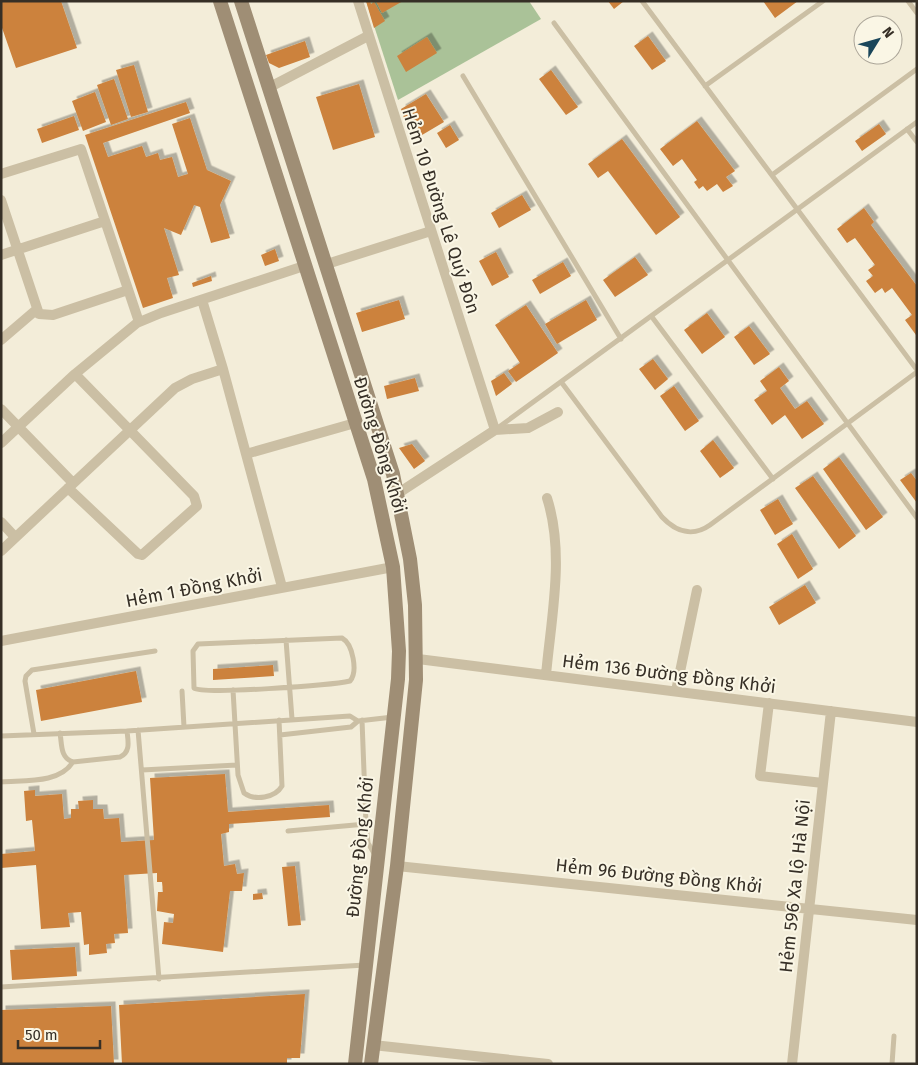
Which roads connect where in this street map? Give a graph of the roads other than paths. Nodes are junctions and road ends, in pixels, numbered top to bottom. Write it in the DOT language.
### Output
graph roads {
  1 [pos="220,1"];
  2 [pos="241,1"];
  3 [pos="358,1"];
  4 [pos="642,1"];
  5 [pos="823,1"];
  6 [pos="908,1"];
  7 [pos="917,13"];
  8 [pos="554,23"];
  9 [pos="368,36"];
  10 [pos="917,69"];
  11 [pos="463,76"];
  12 [pos="705,86"];
  13 [pos="270,87"];
  14 [pos="917,122"];
  15 [pos="907,129"];
  16 [pos="917,142"];
  17 [pos="1,174"];
  18 [pos="772,176"];
  19 [pos="300,180"];
  20 [pos="279,187"];
  21 [pos="1,200"];
  22 [pos="798,210"];
  23 [pos="105,221"];
  24 [pos="430,231"];
  25 [pos="17,250"];
  26 [pos="1,254"];
  27 [pos="728,261"];
  28 [pos="327,264"];
  29 [pos="304,266"];
  30 [pos="128,290"];
  31 [pos="202,300"];
  32 [pos="36,310"];
  33 [pos="652,317"];
  34 [pos="139,322"];
  35 [pos="621,339"];
  36 [pos="1,340"];
  37 [pos="223,368"];
  38 [pos="917,371"];
  39 [pos="76,374"];
  40 [pos="562,383"];
  41 [pos="1,409"];
  42 [pos="558,412"];
  43 [pos="355,423"];
  44 [pos="847,424"];
  45 [pos="19,427"];
  46 [pos="129,430"];
  47 [pos="495,430"];
  48 [pos="1,443"];
  49 [pos="246,454"];
  50 [pos="773,479"];
  51 [pos="71,486"];
  52 [pos="397,494"];
  53 [pos="547,498"];
  54 [pos="379,500"];
  55 [pos="917,518"];
  56 [pos="1,522"];
  57 [pos="15,537"];
  58 [pos="1,551"];
  59 [pos="393,567"];
  60 [pos="282,587"];
  61 [pos="697,590"];
  62 [pos="286,640"];
  63 [pos="1,641"];
  64 [pos="155,651"];
  65 [pos="418,659"];
  66 [pos="546,675"];
  67 [pos="290,686"];
  68 [pos="182,690"];
  69 [pos="233,690"];
  70 [pos="676,691"];
  71 [pos="769,703"];
  72 [pos="831,711"];
  73 [pos="393,717"];
  74 [pos="292,719"];
  75 [pos="279,720"];
  76 [pos="360,721"];
  77 [pos="917,722"];
  78 [pos="236,723"];
  79 [pos="184,727"];
  80 [pos="138,730"];
  81 [pos="127,731"];
  82 [pos="60,733"];
  83 [pos="34,734"];
  84 [pos="280,735"];
  85 [pos="1,736"];
  86 [pos="73,762"];
  87 [pos="237,764"];
  88 [pos="142,770"];
  89 [pos="1,782"];
  90 [pos="823,783"];
  91 [pos="366,824"];
  92 [pos="288,831"];
  93 [pos="378,859"];
  94 [pos="397,866"];
  95 [pos="809,907"];
  96 [pos="917,920"];
  97 [pos="366,965"];
  98 [pos="159,979"];
  99 [pos="1,987"];
  100 [pos="894,1036"];
  101 [pos="357,1041"];
  102 [pos="373,1045"];
  103 [pos="355,1064"];
  104 [pos="371,1064"];
  105 [pos="548,1064"];
  106 [pos="792,1064"];
  107 [pos="892,1064"];
  1 -- 20 [label="main road, Đường Đồng Khởi"];
  2 -- 13 [label="main road, Đường Đồng Khởi"];
  3 -- 9 [label="street, Hẻm 10 Đường Lê Quý Đôn"];
  4 -- 12 [label="lane"];
  5 -- 12 [label="lane"];
  6 -- 7 [label="lane"];
  8 -- 27 [label="lane"];
  9 -- 13 [label="street"];
  9 -- 24 [label="street, Hẻm 10 Đường Lê Quý Đôn"];
  10 -- 18 [label="lane"];
  11 -- 35 [label="lane"];
  12 -- 18 [label="lane"];
  13 -- 19 [label="main road, Đường Đồng Khởi"];
  14 -- 15 [label="lane"];
  15 -- 16 [label="lane"];
  15 -- 22 [label="lane"];
  17 -- 23 [label="street"];
  18 -- 22 [label="lane"];
  19 -- 20 [label="main road"];
  19 -- 28 [label="main road, Đường Đồng Khởi"];
  20 -- 29 [label="main road, Đường Đồng Khởi"];
  21 -- 25 [label="street"];
  22 -- 27 [label="lane"];
  22 -- 38 [label="lane"];
  23 -- 25 [label="street"];
  23 -- 30 [label="street"];
  24 -- 28 [label="street"];
  24 -- 47 [label="street, Hẻm 10 Đường Lê Quý Đôn"];
  25 -- 26 [label="street"];
  25 -- 32 [label="street"];
  27 -- 33 [label="lane"];
  27 -- 44 [label="lane"];
  28 -- 52 [label="main road, Đường Đồng Khởi"];
  29 -- 31 [label="street"];
  29 -- 43 [label="main road, Đường Đồng Khởi"];
  30 -- 32 [label="street"];
  30 -- 34 [label="street"];
  31 -- 34 [label="street"];
  31 -- 37 [label="street"];
  32 -- 36 [label="street"];
  33 -- 35 [label="lane"];
  33 -- 50 [label="lane"];
  34 -- 39 [label="street"];
  35 -- 40 [label="lane"];
  37 -- 46 [label="street"];
  37 -- 49 [label="street"];
  38 -- 44 [label="lane"];
  39 -- 45 [label="street"];
  39 -- 46 [label="street"];
  40 -- 47 [label="lane"];
  40 -- 50 [label="lane"];
  41 -- 45 [label="street"];
  42 -- 47 [label="street"];
  43 -- 49 [label="street"];
  43 -- 54 [label="main road, Đường Đồng Khởi"];
  44 -- 50 [label="lane"];
  44 -- 55 [label="lane"];
  45 -- 48 [label="street"];
  45 -- 51 [label="street"];
  46 -- 51 [label="street"];
  46 -- 51 [label="street"];
  47 -- 52 [label="street"];
  49 -- 60 [label="street"];
  51 -- 57 [label="street"];
  52 -- 54 [label="main road"];
  52 -- 65 [label="main road, Đường Đồng Khởi"];
  53 -- 66 [label="street"];
  54 -- 59 [label="main road, Đường Đồng Khởi"];
  56 -- 57 [label="street"];
  57 -- 58 [label="street"];
  59 -- 60 [label="street, Hẻm 1 Đồng Khởi"];
  59 -- 73 [label="main road, Đường Đồng Khởi"];
  60 -- 63 [label="street, Hẻm 1 Đồng Khởi"];
  61 -- 70 [label="street"];
  62 -- 67 [label="lane"];
  62 -- 67 [label="lane"];
  62 -- 69 [label="lane"];
  64 -- 83 [label="lane"];
  65 -- 66 [label="street, Hẻm 136 Đường Đồng Khởi"];
  65 -- 94 [label="main road, Đường Đồng Khởi"];
  66 -- 70 [label="street, Hẻm 136 Đường Đồng Khởi"];
  67 -- 69 [label="lane"];
  67 -- 74 [label="lane"];
  68 -- 79 [label="lane"];
  69 -- 78 [label="lane"];
  70 -- 71 [label="street, Hẻm 136 Đường Đồng Khởi"];
  71 -- 72 [label="street, Hẻm 136 Đường Đồng Khởi"];
  71 -- 90 [label="street"];
  72 -- 77 [label="street, Hẻm 136 Đường Đồng Khởi"];
  72 -- 90 [label="street, Hẻm 596 Xa lộ Hà Nội"];
  73 -- 76 [label="lane"];
  73 -- 93 [label="main road, Đường Đồng Khởi"];
  74 -- 75 [label="lane"];
  74 -- 76 [label="lane"];
  75 -- 78 [label="lane"];
  75 -- 84 [label="lane"];
  76 -- 84 [label="lane"];
  76 -- 91 [label="lane"];
  78 -- 79 [label="lane"];
  78 -- 87 [label="lane"];
  79 -- 80 [label="lane"];
  80 -- 81 [label="lane"];
  80 -- 88 [label="lane"];
  81 -- 82 [label="lane"];
  81 -- 86 [label="lane"];
  82 -- 83 [label="lane"];
  82 -- 86 [label="lane"];
  83 -- 85 [label="lane"];
  84 -- 87 [label="lane"];
  86 -- 89 [label="lane"];
  87 -- 88 [label="lane"];
  88 -- 98 [label="lane"];
  90 -- 95 [label="street, Hẻm 596 Xa lộ Hà Nội"];
  91 -- 92 [label="lane"];
  91 -- 93 [label="lane"];
  93 -- 97 [label="main road, Đường Đồng Khởi"];
  94 -- 95 [label="street, Hẻm 96 Đường Đồng Khởi"];
  94 -- 102 [label="main road, Đường Đồng Khởi"];
  95 -- 96 [label="street, Hẻm 96 Đường Đồng Khởi"];
  95 -- 106 [label="street, Hẻm 596 Xa lộ Hà Nội"];
  97 -- 98 [label="lane"];
  97 -- 101 [label="main road, Đường Đồng Khởi"];
  98 -- 99 [label="lane"];
  100 -- 107 [label="lane"];
  101 -- 102 [label="main road"];
  101 -- 103 [label="main road, Đường Đồng Khởi"];
  102 -- 104 [label="main road, Đường Đồng Khởi"];
  102 -- 105 [label="street"];
}
